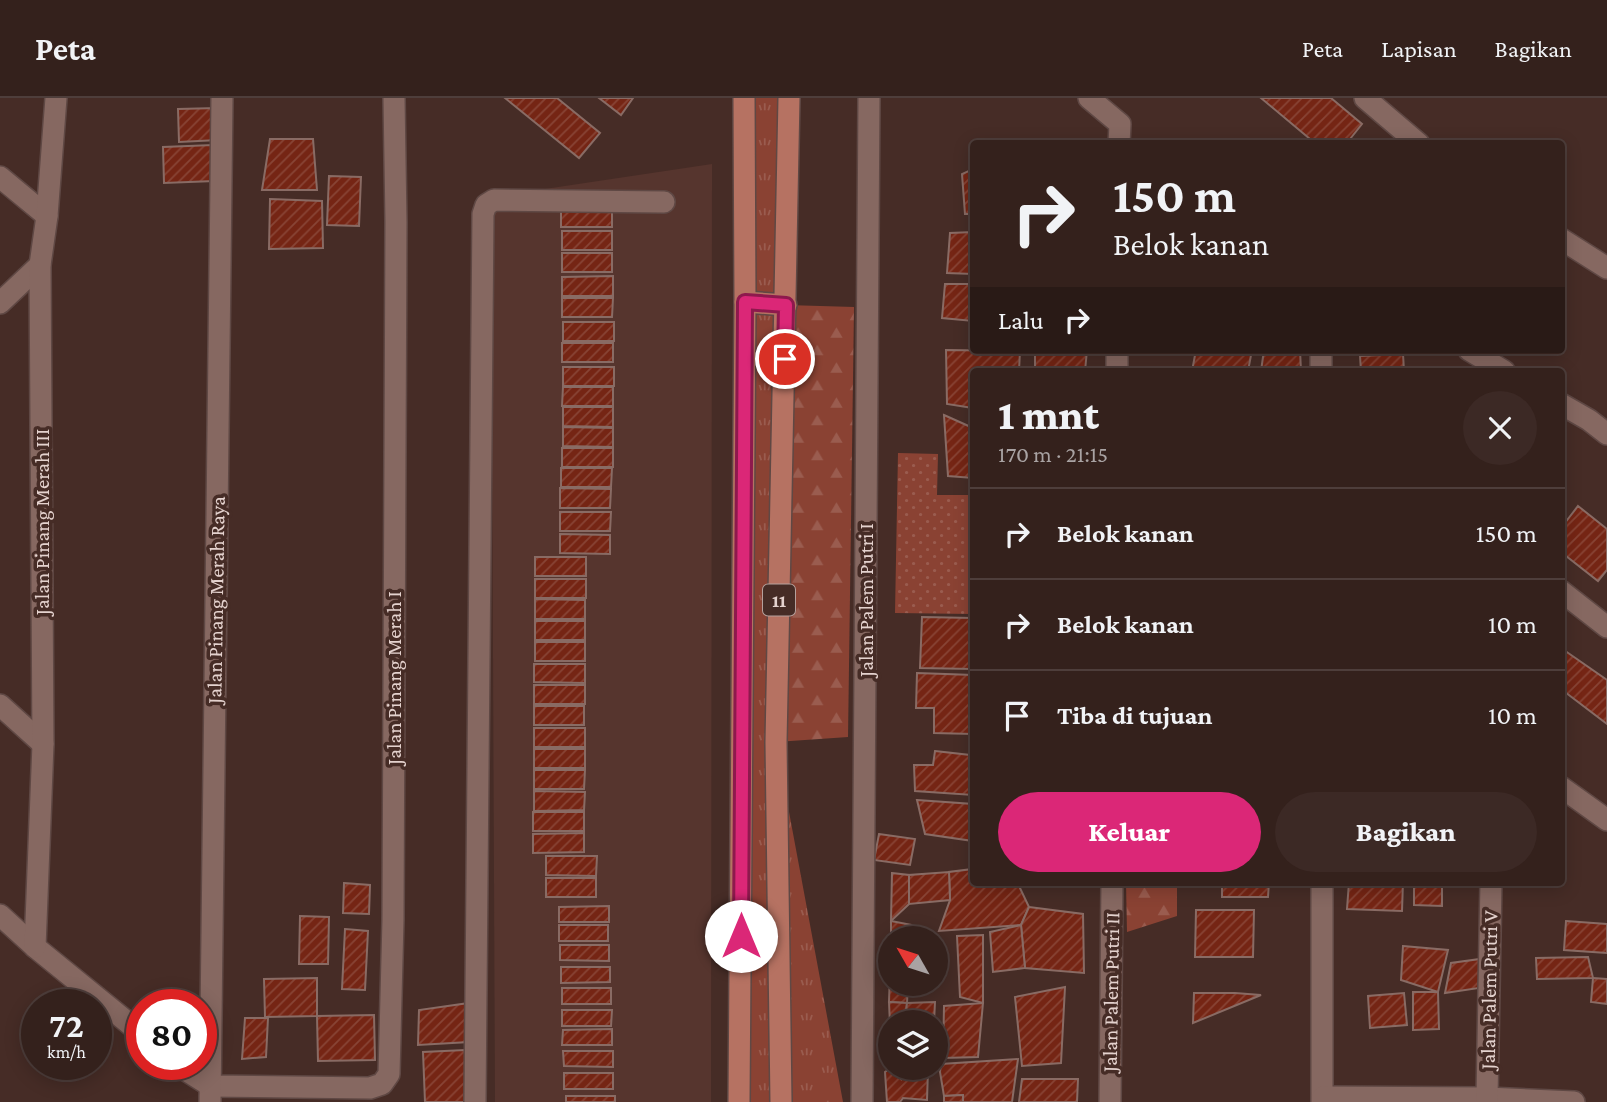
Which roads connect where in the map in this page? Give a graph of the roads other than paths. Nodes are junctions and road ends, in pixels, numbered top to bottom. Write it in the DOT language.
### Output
graph roads {
  1 [pos="56,98"];
  2 [pos="222,98"];
  3 [pos="394,98"];
  4 [pos="744,98"];
  5 [pos="789,98"];
  6 [pos="869,98"];
  7 [pos="1089,98"];
  8 [pos="1365,98"];
  9 [pos="1119,140"];
  10 [pos="1414,140"];
  11 [pos="0,177"];
  12 [pos="664,202"];
  13 [pos="47,216"];
  14 [pos="1565,242"];
  15 [pos="40,265"];
  16 [pos="1607,268"];
  17 [pos="745,302"];
  18 [pos="0,303"];
  19 [pos="786,305"];
  20 [pos="1565,406"];
  21 [pos="1607,434"];
  22 [pos="1565,594"];
  23 [pos="1607,627"];
  24 [pos="0,705"];
  25 [pos="43,744"];
  26 [pos="1565,790"];
  27 [pos="1607,820"];
  28 [pos="1112,886"];
  29 [pos="1322,886"];
  30 [pos="1491,886"];
  31 [pos="0,915"];
  32 [pos="35,947"];
  33 [pos="126,1021"];
  34 [pos="194,1080"];
  35 [pos="210,1094"];
  36 [pos="1487,1098"];
  37 [pos="1323,1099"];
  38 [pos="475,1102"];
  39 [pos="739,1102"];
  40 [pos="781,1102"];
  41 [pos="862,1102"];
  42 [pos="1110,1102"];
  43 [pos="1574,1102"];
  1 -- 13 [label="street, Jalan Pinang Merah III"];
  2 -- 35 [label="street, Jalan Pinang Merah Raya"];
  3 -- 35 [label="street, Jalan Pinang Merah I"];
  4 -- 17 [label="highway, 11"];
  5 -- 19 [label="highway, 11"];
  6 -- 41 [label="street, Jalan Palem Putri I"];
  7 -- 9 [label="street"];
  8 -- 10 [label="street"];
  11 -- 13 [label="street"];
  12 -- 38 [label="street"];
  13 -- 15 [label="street, Jalan Pinang Merah III"];
  14 -- 16 [label="street"];
  15 -- 18 [label="street"];
  15 -- 25 [label="street, Jalan Pinang Merah III"];
  17 -- 19 [label="highway"];
  17 -- 39 [label="highway, 11"];
  19 -- 40 [label="highway, 11"];
  20 -- 21 [label="street"];
  22 -- 23 [label="street"];
  24 -- 25 [label="street"];
  25 -- 32 [label="street, Jalan Pinang Merah III"];
  26 -- 27 [label="street"];
  28 -- 42 [label="street, Jalan Palem Putri II"];
  29 -- 37 [label="street"];
  30 -- 36 [label="street, Jalan Palem Putri V"];
  31 -- 32 [label="street"];
  32 -- 33 [label="street"];
  34 -- 35 [label="street"];
  36 -- 37 [label="street"];
  36 -- 43 [label="street"];
}
